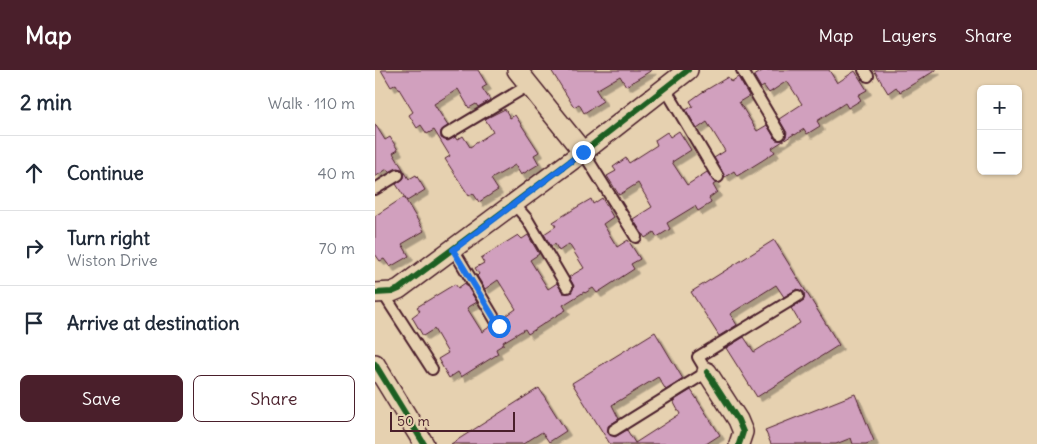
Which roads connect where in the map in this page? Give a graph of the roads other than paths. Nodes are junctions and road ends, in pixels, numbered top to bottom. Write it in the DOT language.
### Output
graph roads {
  1 [pos="517,70"];
  2 [pos="688,70"];
  3 [pos="742,70"];
  4 [pos="529,86"];
  5 [pos="665,88"];
  6 [pos="447,134"];
  7 [pos="780,134"];
  8 [pos="583,152"];
  9 [pos="399,174"];
  10 [pos="718,177"];
  11 [pos="375,189"];
  12 [pos="514,204"];
  13 [pos="636,237"];
  14 [pos="453,250"];
  15 [pos="567,287"];
  16 [pos="379,293"];
  17 [pos="798,296"];
  18 [pos="499,326"];
  19 [pos="375,364"];
  20 [pos="432,369"];
  21 [pos="707,372"];
  22 [pos="613,430"];
  23 [pos="424,444"];
  24 [pos="739,444"];
  1 -- 4 [label="street"];
  2 -- 5 [label="street"];
  3 -- 7 [label="lane"];
  4 -- 6 [label="lane"];
  4 -- 8 [label="street"];
  5 -- 8 [label="street"];
  5 -- 10 [label="lane"];
  8 -- 12 [label="street"];
  8 -- 13 [label="lane"];
  9 -- 11 [label="lane"];
  12 -- 14 [label="street"];
  12 -- 15 [label="lane"];
  14 -- 16 [label="street"];
  14 -- 18 [label="lane"];
  16 -- 20 [label="lane"];
  17 -- 21 [label="lane"];
  19 -- 23 [label="street"];
  21 -- 22 [label="lane"];
  21 -- 24 [label="street"];
}
